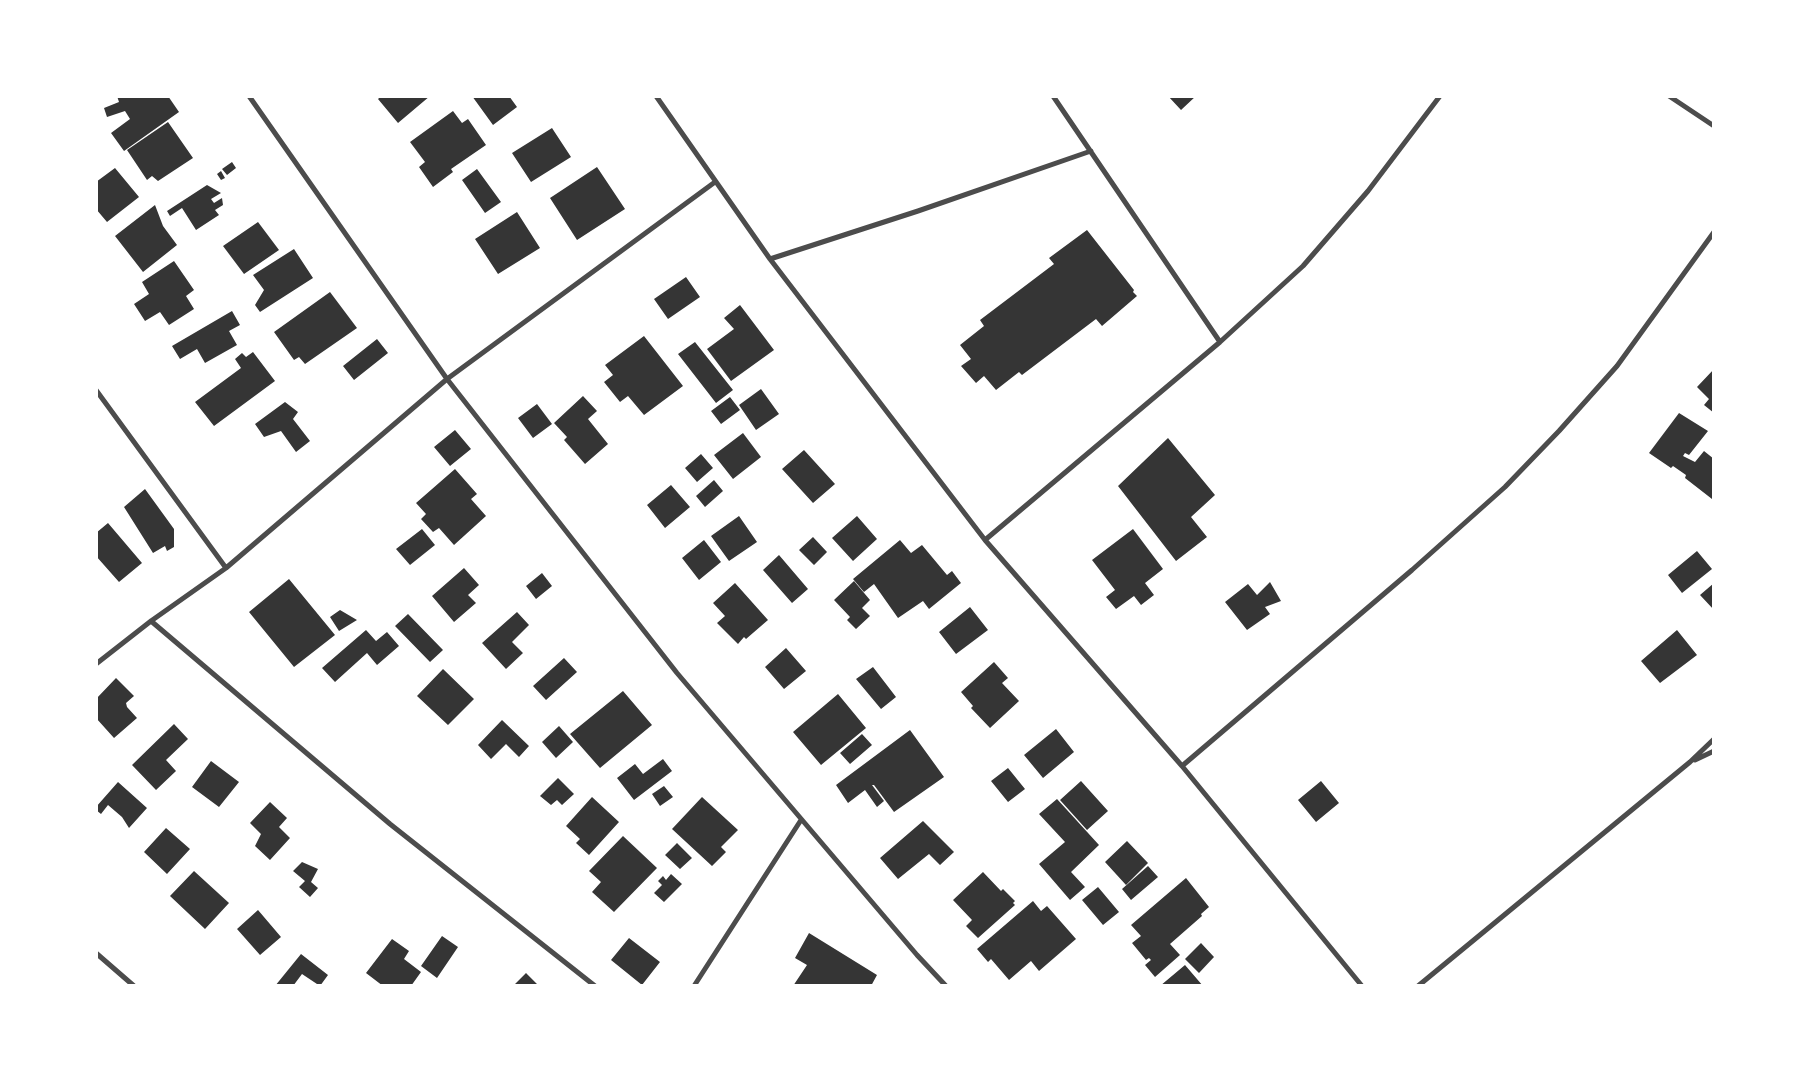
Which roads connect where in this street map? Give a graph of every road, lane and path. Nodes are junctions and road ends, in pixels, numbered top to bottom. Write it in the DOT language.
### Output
graph roads {
  1 [pos="249,96"];
  2 [pos="656,96"];
  3 [pos="1053,96"];
  4 [pos="1440,96"];
  5 [pos="1669,96"];
  6 [pos="1714,126"];
  7 [pos="1091,151"];
  8 [pos="715,182"];
  9 [pos="1714,232"];
  10 [pos="770,259"];
  11 [pos="1220,342"];
  12 [pos="447,379"];
  13 [pos="96,390"];
  14 [pos="985,540"];
  15 [pos="226,568"];
  16 [pos="151,621"];
  17 [pos="96,664"];
  18 [pos="1714,739"];
  19 [pos="1714,751"];
  20 [pos="1690,762"];
  21 [pos="1182,766"];
  22 [pos="801,820"];
  23 [pos="96,952"];
  24 [pos="134,986"];
  25 [pos="595,986"];
  26 [pos="694,986"];
  27 [pos="946,986"];
  28 [pos="1362,986"];
  29 [pos="1418,986"];
  1 -- 12 [label="street"];
  2 -- 8 [label="street"];
  3 -- 7 [label="street"];
  4 -- 11 [label="street"];
  5 -- 6 [label="street"];
  7 -- 10 [label="street"];
  7 -- 11 [label="street"];
  8 -- 10 [label="street"];
  8 -- 12 [label="street"];
  9 -- 21 [label="street"];
  10 -- 14 [label="street"];
  11 -- 14 [label="street"];
  12 -- 15 [label="street"];
  12 -- 22 [label="street"];
  13 -- 15 [label="street"];
  14 -- 21 [label="street"];
  15 -- 16 [label="street"];
  16 -- 17 [label="street"];
  16 -- 25 [label="street"];
  18 -- 20 [label="street"];
  19 -- 20 [label="street"];
  20 -- 29 [label="street"];
  21 -- 28 [label="street"];
  22 -- 26 [label="street"];
  22 -- 27 [label="street"];
  23 -- 24 [label="street"];
}
